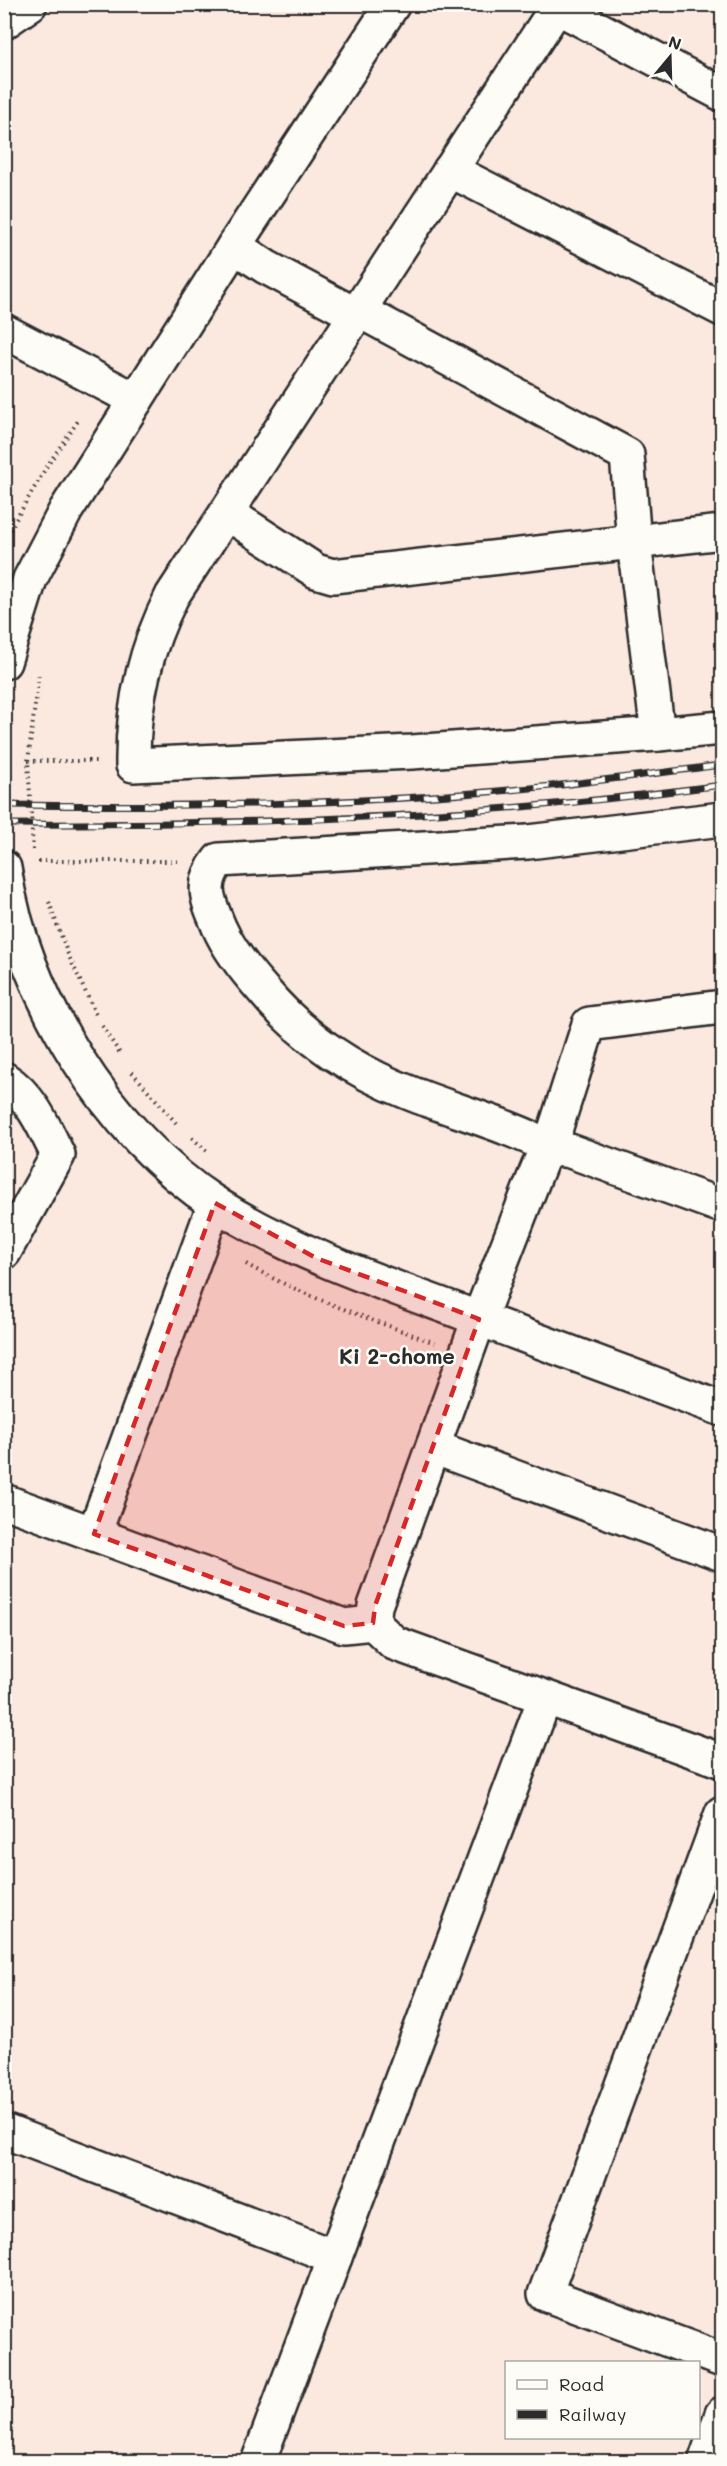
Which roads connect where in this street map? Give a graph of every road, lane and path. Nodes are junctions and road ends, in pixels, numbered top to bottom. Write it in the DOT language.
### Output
graph roads {
  1 [pos="30,4"];
  2 [pos="393,4"];
  3 [pos="4,22"];
  4 [pos="723,94"];
  5 [pos="450,170"];
  6 [pos="234,246"];
  7 [pos="723,309"];
  8 [pos="358,313"];
  9 [pos="4,331"];
  10 [pos="136,400"];
  11 [pos="81,418"];
  12 [pos="227,513"];
  13 [pos="723,532"];
  14 [pos="4,540"];
  15 [pos="634,543"];
  16 [pos="41,660"];
  17 [pos="4,662"];
  18 [pos="723,728"];
  19 [pos="658,734"];
  20 [pos="28,760"];
  21 [pos="133,765"];
  22 [pos="723,819"];
  23 [pos="33,851"];
  24 [pos="4,868"];
  25 [pos="38,872"];
  26 [pos="210,872"];
  27 [pos="45,892"];
  28 [pos="723,1007"];
  29 [pos="123,1060"];
  30 [pos="130,1069"];
  31 [pos="4,1079"];
  32 [pos="178,1125"];
  33 [pos="187,1133"];
  34 [pos="554,1149"];
  35 [pos="213,1156"];
  36 [pos="215,1203"];
  37 [pos="723,1206"];
  38 [pos="4,1252"];
  39 [pos="478,1319"];
  40 [pos="723,1409"];
  41 [pos="433,1447"];
  42 [pos="4,1502"];
  43 [pos="94,1534"];
  44 [pos="723,1554"];
  45 [pos="373,1623"];
  46 [pos="545,1698"];
  47 [pos="723,1761"];
  48 [pos="723,1813"];
  49 [pos="4,2131"];
  50 [pos="334,2257"];
  51 [pos="723,2360"];
  52 [pos="723,2414"];
  53 [pos="258,2462"];
  54 [pos="705,2462"];
  1 -- 3 [label="street"];
  2 -- 6 [label="street"];
  4 -- 5 [label="street"];
  5 -- 7 [label="street"];
  5 -- 8 [label="street"];
  6 -- 8 [label="street"];
  6 -- 10 [label="street"];
  8 -- 12 [label="street"];
  8 -- 15 [label="street"];
  9 -- 10 [label="street"];
  10 -- 17 [label="street"];
  11 -- 14 [label="path"];
  12 -- 15 [label="street"];
  12 -- 21 [label="street"];
  13 -- 15 [label="street"];
  15 -- 19 [label="street"];
  16 -- 20 [label="path"];
  18 -- 19 [label="street"];
  19 -- 21 [label="street"];
  20 -- 21 [label="path"];
  20 -- 23 [label="path"];
  22 -- 26 [label="street"];
  24 -- 36 [label="street"];
  25 -- 26 [label="path"];
  26 -- 34 [label="street"];
  27 -- 29 [label="path"];
  28 -- 34 [label="street"];
  30 -- 32 [label="path"];
  31 -- 38 [label="street"];
  33 -- 35 [label="path"];
  34 -- 37 [label="street"];
  34 -- 39 [label="street"];
  36 -- 39 [label="street"];
  36 -- 43 [label="street"];
  39 -- 40 [label="street"];
  39 -- 41 [label="street"];
  41 -- 44 [label="street"];
  41 -- 45 [label="street"];
  42 -- 43 [label="street"];
  43 -- 45 [label="street"];
  45 -- 46 [label="street"];
  46 -- 47 [label="street"];
  46 -- 50 [label="street"];
  48 -- 51 [label="street"];
  49 -- 50 [label="street"];
  50 -- 53 [label="street"];
  52 -- 54 [label="street"];
}
